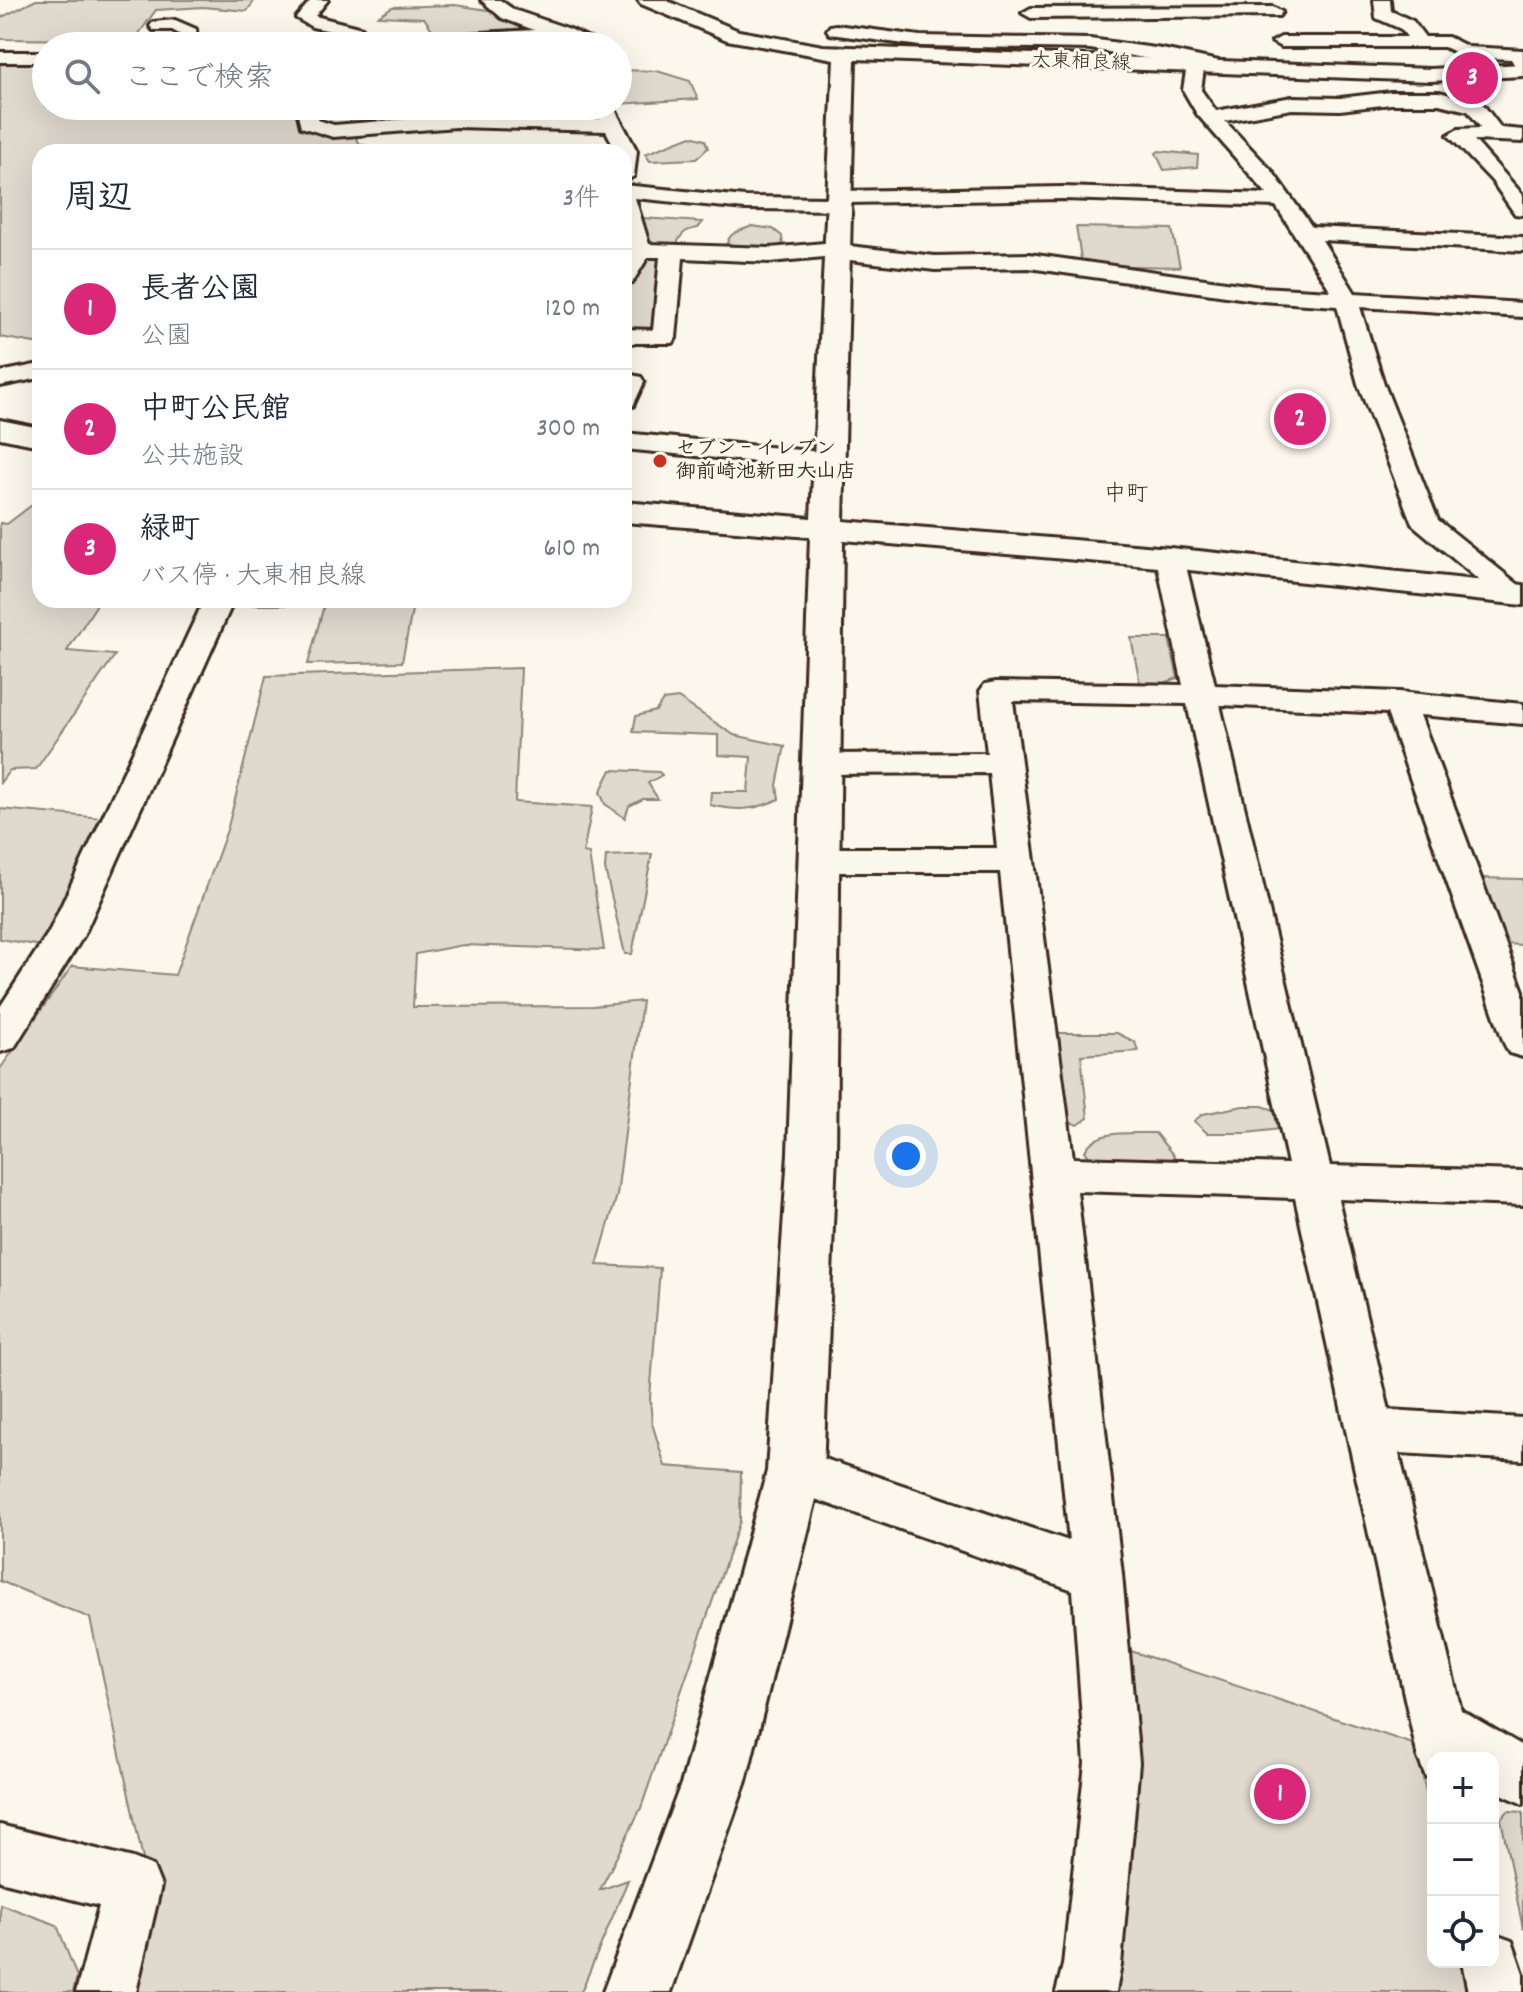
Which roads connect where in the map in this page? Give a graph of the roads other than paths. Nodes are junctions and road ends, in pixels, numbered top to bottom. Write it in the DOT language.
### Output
graph roads {
  1 [pos="320,0"];
  2 [pos="489,0"];
  3 [pos="648,0"];
  4 [pos="1382,0"];
  5 [pos="1273,6"];
  6 [pos="1031,13"];
  7 [pos="857,17"];
  8 [pos="159,26"];
  9 [pos="836,30"];
  10 [pos="189,32"];
  11 [pos="356,32"];
  12 [pos="561,32"];
  13 [pos="1418,40"];
  14 [pos="1281,42"];
  15 [pos="834,53"];
  16 [pos="0,57"];
  17 [pos="32,57"];
  18 [pos="1195,67"];
  19 [pos="1227,68"];
  20 [pos="1523,68"];
  21 [pos="1254,69"];
  22 [pos="1212,118"];
  23 [pos="308,120"];
  24 [pos="610,120"];
  25 [pos="613,125"];
  26 [pos="1495,133"];
  27 [pos="1523,136"];
  28 [pos="623,144"];
  29 [pos="632,192"];
  30 [pos="838,200"];
  31 [pos="1283,200"];
  32 [pos="1523,209"];
  33 [pos="632,222"];
  34 [pos="1306,233"];
  35 [pos="1523,244"];
  36 [pos="640,250"];
  37 [pos="672,251"];
  38 [pos="837,252"];
  39 [pos="632,268"];
  40 [pos="1346,298"];
  41 [pos="1523,310"];
  42 [pos="632,336"];
  43 [pos="32,373"];
  44 [pos="0,379"];
  45 [pos="0,429"];
  46 [pos="32,435"];
  47 [pos="632,442"];
  48 [pos="831,461"];
  49 [pos="632,513"];
  50 [pos="829,529"];
  51 [pos="1170,558"];
  52 [pos="1519,597"];
  53 [pos="215,608"];
  54 [pos="1200,692"];
  55 [pos="1399,702"];
  56 [pos="1523,714"];
  57 [pos="1005,763"];
  58 [pos="822,764"];
  59 [pos="818,860"];
  60 [pos="1016,860"];
  61 [pos="0,1038"];
  62 [pos="1523,1043"];
  63 [pos="1054,1174"];
  64 [pos="1313,1180"];
  65 [pos="1523,1188"];
  66 [pos="1370,1430"];
  67 [pos="1523,1439"];
  68 [pos="795,1471"];
  69 [pos="1097,1574"];
  70 [pos="1442,1743"];
  71 [pos="1470,1752"];
  72 [pos="1499,1763"];
  73 [pos="1523,1777"];
  74 [pos="0,1853"];
  75 [pos="1492,1968"];
  76 [pos="106,1992"];
  77 [pos="637,1992"];
  78 [pos="1086,1992"];
  79 [pos="1498,1992"];
  1 -- 11 [label="street"];
  2 -- 12 [label="street"];
  3 -- 15 [label="street, 大東相良線"];
  4 -- 13 [label="street"];
  5 -- 6 [label="street"];
  5 -- 14 [label="street"];
  7 -- 9 [label="street"];
  8 -- 10 [label="street"];
  9 -- 15 [label="street"];
  9 -- 19 [label="street"];
  13 -- 14 [label="street"];
  13 -- 20 [label="street"];
  14 -- 21 [label="street"];
  15 -- 18 [label="street, 大東相良線"];
  15 -- 30 [label="street"];
  16 -- 17 [label="street"];
  18 -- 19 [label="street, 大東相良線"];
  18 -- 22 [label="street"];
  19 -- 21 [label="street, 大東相良線"];
  20 -- 21 [label="street, 大東相良線"];
  22 -- 26 [label="street"];
  22 -- 31 [label="street"];
  23 -- 25 [label="street"];
  24 -- 25 [label="street"];
  25 -- 28 [label="street"];
  26 -- 27 [label="street"];
  26 -- 32 [label="street"];
  29 -- 30 [label="street"];
  30 -- 31 [label="street"];
  30 -- 38 [label="street"];
  31 -- 34 [label="street"];
  33 -- 36 [label="street"];
  34 -- 35 [label="street"];
  34 -- 40 [label="street"];
  36 -- 37 [label="street"];
  36 -- 39 [label="street"];
  37 -- 38 [label="street"];
  37 -- 42 [label="street"];
  38 -- 40 [label="street"];
  38 -- 48 [label="street"];
  40 -- 41 [label="street"];
  40 -- 52 [label="street"];
  43 -- 44 [label="street"];
  45 -- 46 [label="street"];
  47 -- 48 [label="street"];
  48 -- 50 [label="street"];
  49 -- 50 [label="street"];
  50 -- 51 [label="street"];
  50 -- 58 [label="street"];
  51 -- 52 [label="street"];
  51 -- 54 [label="street"];
  53 -- 61 [label="street"];
  54 -- 55 [label="street"];
  54 -- 57 [label="street"];
  54 -- 64 [label="street"];
  55 -- 56 [label="street"];
  55 -- 62 [label="street"];
  57 -- 58 [label="street"];
  57 -- 60 [label="street"];
  58 -- 59 [label="street"];
  59 -- 60 [label="street"];
  59 -- 68 [label="street"];
  60 -- 63 [label="street"];
  63 -- 64 [label="street"];
  63 -- 69 [label="street"];
  64 -- 65 [label="street"];
  64 -- 66 [label="street"];
  66 -- 67 [label="street"];
  66 -- 70 [label="street"];
  68 -- 69 [label="street"];
  68 -- 77 [label="street"];
  69 -- 78 [label="street"];
  70 -- 71 [label="street"];
  72 -- 73 [label="street"];
  74 -- 76 [label="street"];
  75 -- 79 [label="street"];
}
